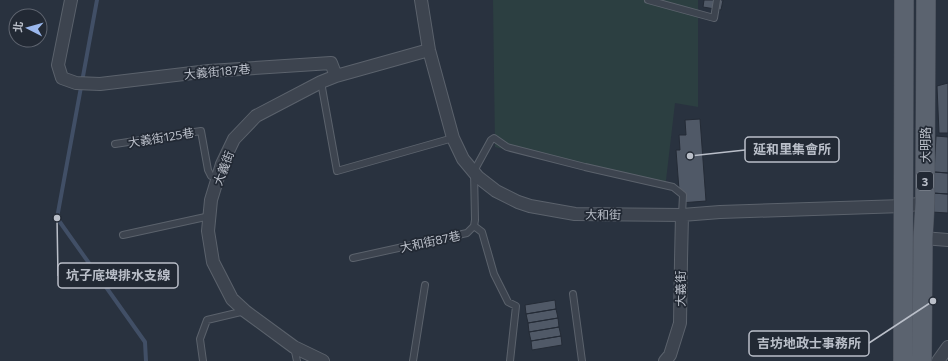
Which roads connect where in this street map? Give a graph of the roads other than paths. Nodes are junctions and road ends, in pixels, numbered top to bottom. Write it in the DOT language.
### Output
graph roads {
  1 [pos="71,0"];
  2 [pos="421,0"];
  3 [pos="648,0"];
  4 [pos="717,0"];
  5 [pos="904,0"];
  6 [pos="926,0"];
  7 [pos="429,50"];
  8 [pos="336,76"];
  9 [pos="321,82"];
  10 [pos="453,138"];
  11 [pos="115,144"];
  12 [pos="474,171"];
  13 [pos="218,177"];
  14 [pos="925,203"];
  15 [pos="903,206"];
  16 [pos="682,215"];
  17 [pos="210,216"];
  18 [pos="474,226"];
  19 [pos="123,235"];
  20 [pos="923,238"];
  21 [pos="948,240"];
  22 [pos="352,258"];
  23 [pos="425,285"];
  24 [pos="573,294"];
  25 [pos="246,311"];
  26 [pos="294,347"];
  27 [pos="948,347"];
  28 [pos="203,361"];
  29 [pos="296,361"];
  30 [pos="323,361"];
  31 [pos="413,361"];
  32 [pos="510,361"];
  33 [pos="582,361"];
  34 [pos="665,361"];
  35 [pos="903,361"];
  36 [pos="922,361"];
  37 [pos="938,361"];
  1 -- 8 [label="street, 大義街187巷"];
  2 -- 7 [label="street, 大和街"];
  3 -- 4 [label="lane"];
  5 -- 15 [label="main road, 大明路 / 3"];
  6 -- 14 [label="main road, 大明路 / 3"];
  7 -- 8 [label="street, 大義街"];
  7 -- 10 [label="street, 大和街"];
  8 -- 9 [label="street, 大義街"];
  9 -- 10 [label="lane"];
  9 -- 13 [label="street, 大義街"];
  10 -- 12 [label="street, 大和街"];
  11 -- 13 [label="lane, 大義街125巷"];
  12 -- 16 [label="street, 大和街"];
  12 -- 16 [label="lane"];
  12 -- 18 [label="lane, 大和街87巷"];
  13 -- 17 [label="street, 大義街"];
  14 -- 15 [label="street, 大和街"];
  14 -- 20 [label="main road, 大明路 / 3"];
  15 -- 16 [label="street, 大和街"];
  15 -- 35 [label="main road, 大明路 / 3"];
  16 -- 34 [label="street, 大義街"];
  17 -- 19 [label="lane"];
  17 -- 25 [label="street, 大義街"];
  18 -- 22 [label="lane, 大和街87巷"];
  18 -- 32 [label="lane"];
  20 -- 21 [label="street"];
  20 -- 36 [label="main road, 大明路 / 3"];
  23 -- 31 [label="lane"];
  24 -- 33 [label="lane"];
  25 -- 26 [label="street, 大義街"];
  25 -- 28 [label="lane"];
  26 -- 29 [label="lane"];
  26 -- 30 [label="street, 大義街"];
  27 -- 37 [label="street"];
}
